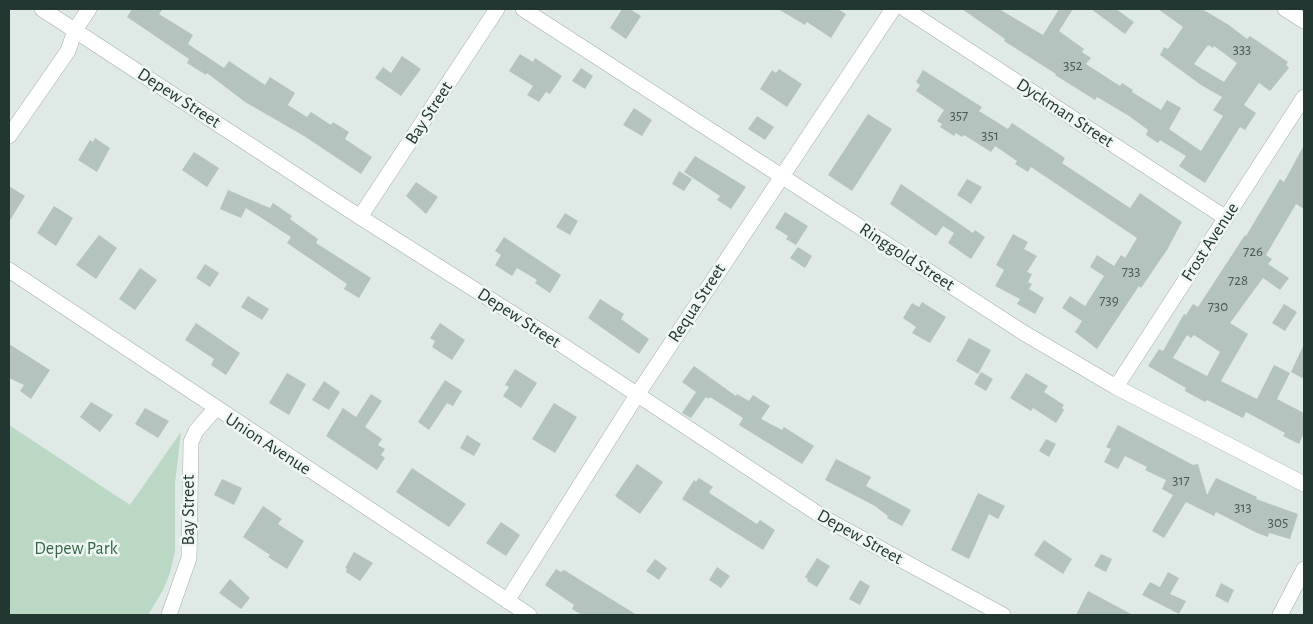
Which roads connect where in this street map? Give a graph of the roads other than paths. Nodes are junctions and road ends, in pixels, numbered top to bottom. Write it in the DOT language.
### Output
graph roads {
  1 [pos="42,9"];
  2 [pos="90,9"];
  3 [pos="497,9"];
  4 [pos="523,9"];
  5 [pos="893,9"];
  6 [pos="905,9"];
  7 [pos="1285,9"];
  8 [pos="1304,22"];
  9 [pos="75,30"];
  10 [pos="1304,97"];
  11 [pos="9,136"];
  12 [pos="781,176"];
  13 [pos="360,217"];
  14 [pos="1226,218"];
  15 [pos="9,270"];
  16 [pos="1116,387"];
  17 [pos="637,395"];
  18 [pos="215,409"];
  19 [pos="1304,484"];
  20 [pos="1304,569"];
  21 [pos="507,601"];
  22 [pos="169,615"];
  23 [pos="529,615"];
  24 [pos="1004,615"];
  25 [pos="1280,615"];
  1 -- 9 [label="street, Depew Street"];
  2 -- 9 [label="street"];
  3 -- 13 [label="street, Bay Street"];
  4 -- 12 [label="street, Ringgold Street"];
  5 -- 12 [label="street, Requa Street"];
  6 -- 14 [label="street, Dyckman Street"];
  7 -- 8 [label="street"];
  9 -- 11 [label="street"];
  9 -- 13 [label="street, Depew Street"];
  10 -- 14 [label="street, Frost Avenue"];
  12 -- 16 [label="street, Ringgold Street"];
  12 -- 17 [label="street, Requa Street"];
  13 -- 17 [label="street, Depew Street"];
  14 -- 16 [label="street, Frost Avenue"];
  15 -- 18 [label="street, Union Avenue"];
  16 -- 19 [label="street, Ringgold Street"];
  17 -- 21 [label="street, Requa Street"];
  17 -- 24 [label="street, Depew Street"];
  18 -- 21 [label="street, Union Avenue"];
  18 -- 22 [label="street, Bay Street"];
  20 -- 25 [label="street"];
  21 -- 23 [label="street, Union Avenue"];
}
